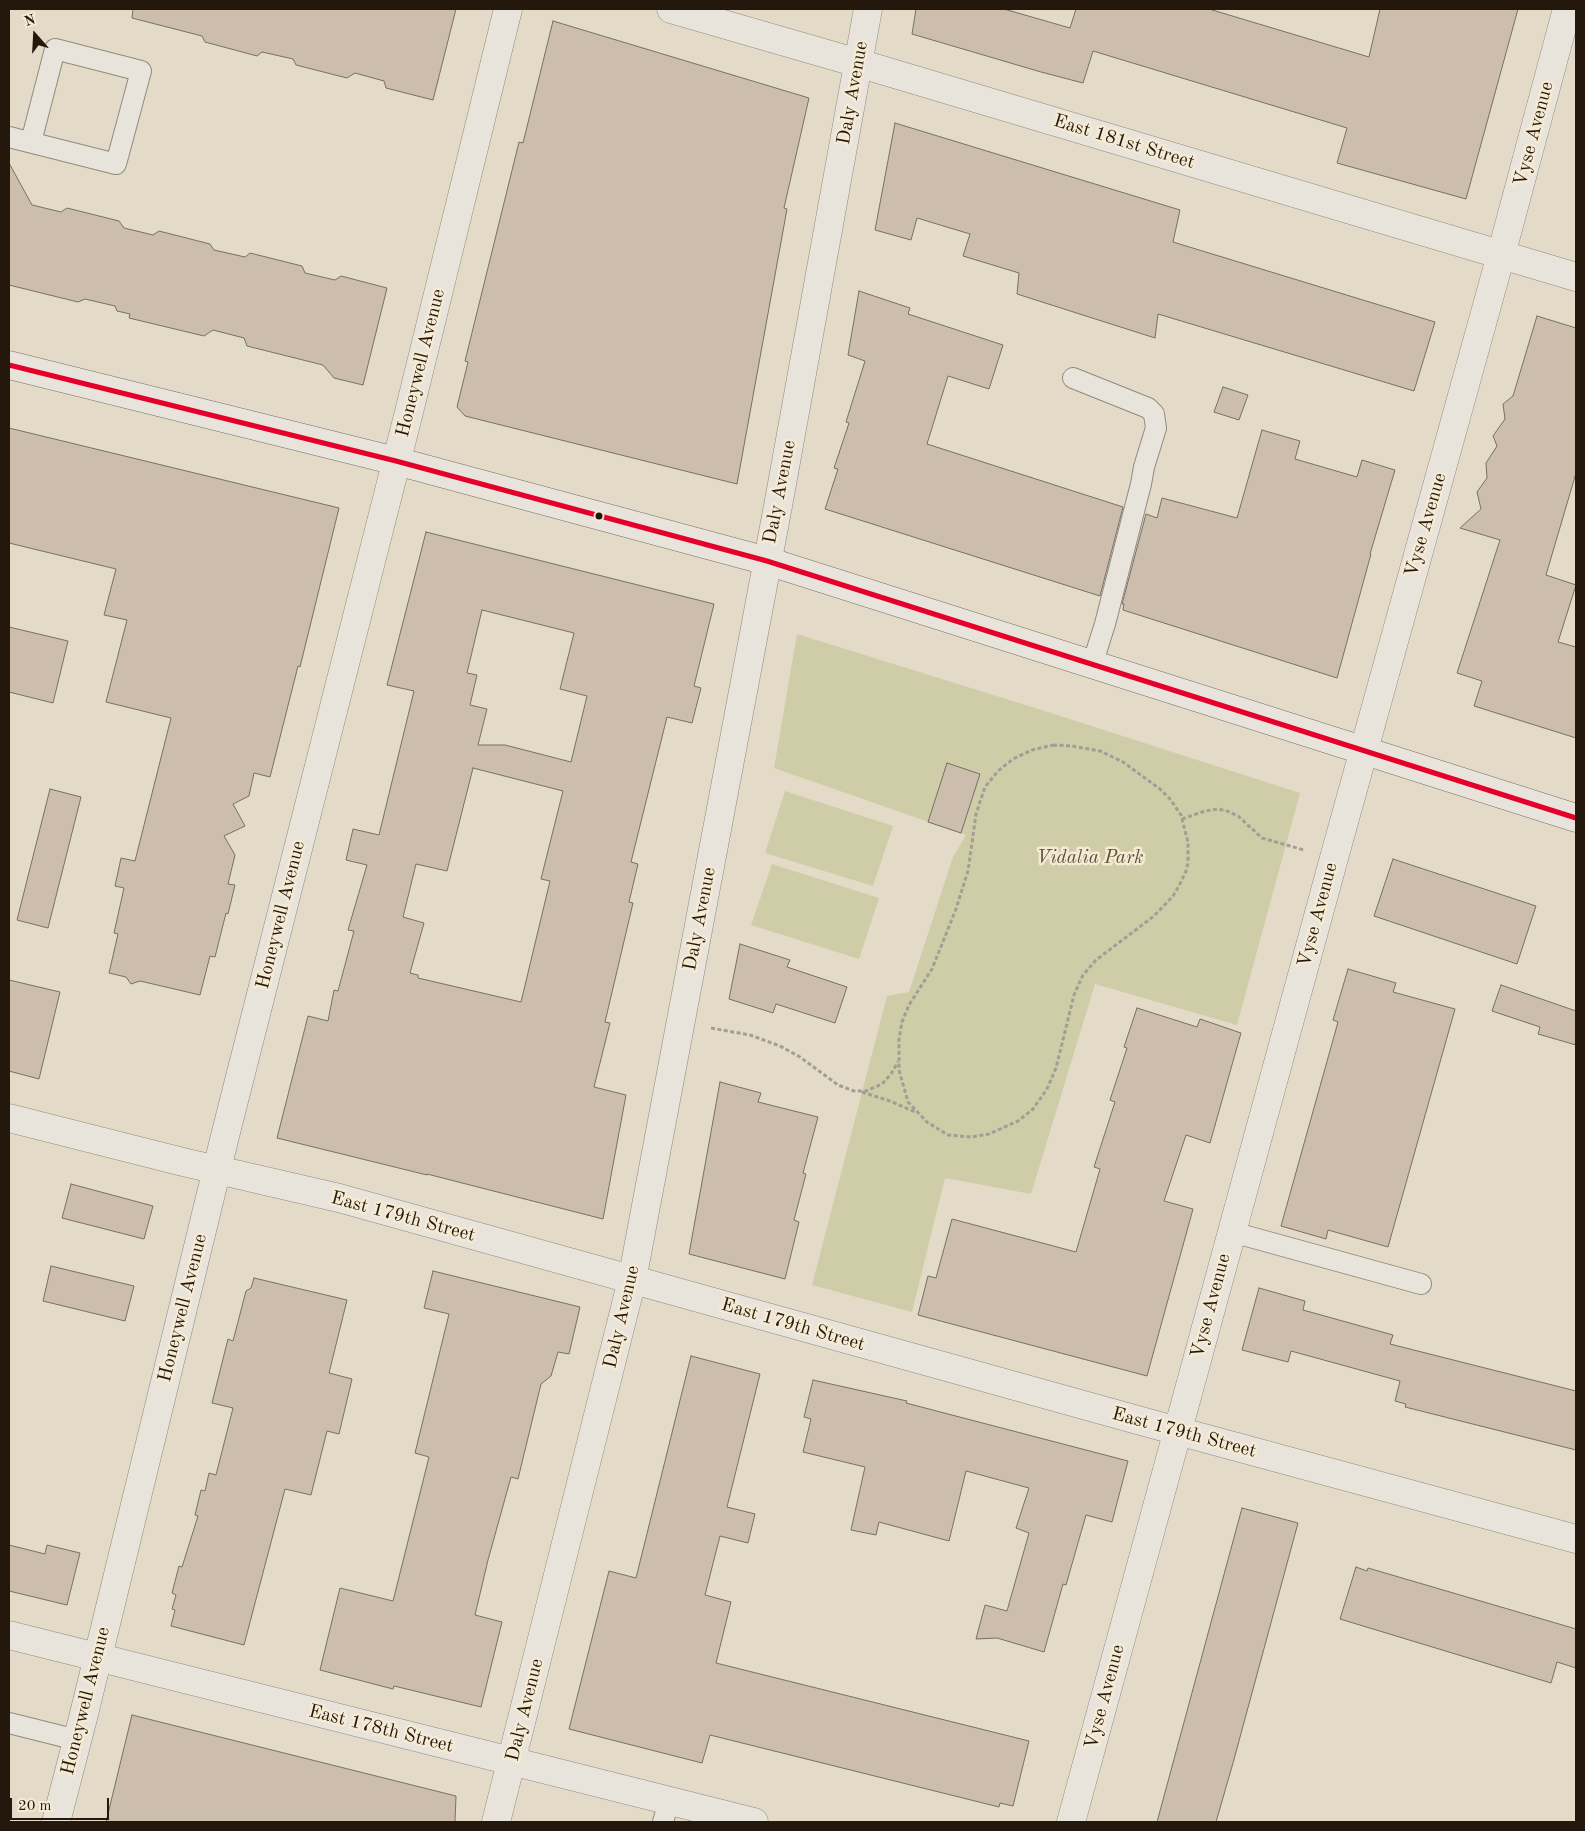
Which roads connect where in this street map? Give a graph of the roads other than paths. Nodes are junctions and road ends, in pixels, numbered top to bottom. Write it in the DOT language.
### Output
graph roads {
  1 [pos="508,9"];
  2 [pos="670,9"];
  3 [pos="868,9"];
  4 [pos="1567,9"];
  5 [pos="858,63"];
  6 [pos="9,137"];
  7 [pos="31,142"];
  8 [pos="1502,255"];
  9 [pos="1576,277"];
  10 [pos="9,365"];
  11 [pos="1073,378"];
  12 [pos="396,461"];
  13 [pos="767,561"];
  14 [pos="1092,665"];
  15 [pos="1364,750"];
  16 [pos="1576,818"];
  17 [pos="9,1118"];
  18 [pos="217,1170"];
  19 [pos="1232,1232"];
  20 [pos="632,1280"];
  21 [pos="1421,1284"];
  22 [pos="1177,1431"];
  23 [pos="1576,1540"];
  24 [pos="9,1635"];
  25 [pos="98,1657"];
  26 [pos="9,1723"];
  27 [pos="77,1740"];
  28 [pos="512,1762"];
  29 [pos="666,1812"];
  30 [pos="56,1822"];
  31 [pos="496,1822"];
  32 [pos="754,1822"];
  33 [pos="1071,1822"];
  1 -- 12 [label="street, Honeywell Avenue"];
  2 -- 5 [label="street, East 181st Street"];
  3 -- 5 [label="street, Daly Avenue"];
  4 -- 8 [label="street, Vyse Avenue"];
  5 -- 8 [label="street, East 181st Street"];
  5 -- 13 [label="street, Daly Avenue"];
  6 -- 7 [label="lane"];
  7 -- 7 [label="lane"];
  8 -- 9 [label="street, East 181st Street"];
  8 -- 15 [label="street, Vyse Avenue"];
  10 -- 12 [label="street"];
  11 -- 14 [label="lane"];
  12 -- 13 [label="street"];
  12 -- 18 [label="street, Honeywell Avenue"];
  13 -- 14 [label="street"];
  13 -- 20 [label="street, Daly Avenue"];
  14 -- 15 [label="street"];
  15 -- 16 [label="street"];
  15 -- 19 [label="street, Vyse Avenue"];
  17 -- 18 [label="street, East 179th Street"];
  18 -- 20 [label="street, East 179th Street"];
  18 -- 25 [label="street, Honeywell Avenue"];
  19 -- 21 [label="lane"];
  19 -- 22 [label="street, Vyse Avenue"];
  20 -- 22 [label="street, East 179th Street"];
  20 -- 28 [label="street, Daly Avenue"];
  22 -- 23 [label="street, East 179th Street"];
  22 -- 33 [label="street, Vyse Avenue"];
  24 -- 25 [label="street, East 178th Street"];
  25 -- 27 [label="street, Honeywell Avenue"];
  25 -- 28 [label="street, East 178th Street"];
  26 -- 27 [label="lane"];
  27 -- 30 [label="street, Honeywell Avenue"];
  28 -- 29 [label="street, East 178th Street"];
  28 -- 31 [label="street, Daly Avenue"];
  29 -- 32 [label="street, East 178th Street"];
}
